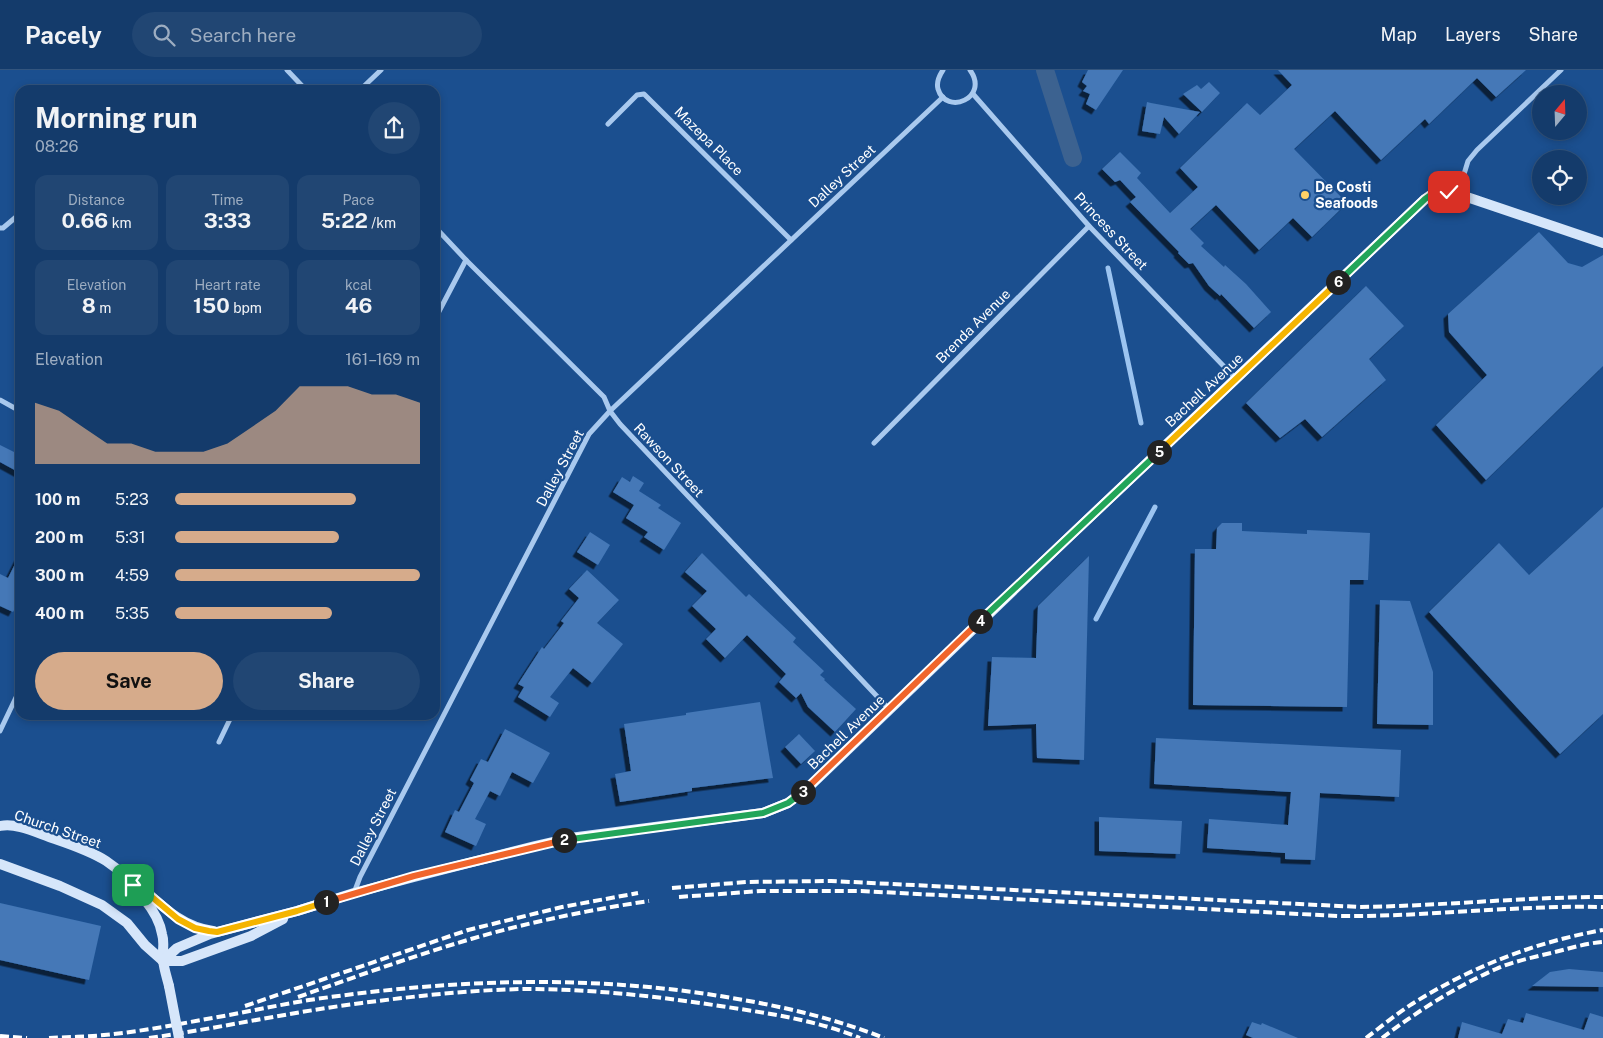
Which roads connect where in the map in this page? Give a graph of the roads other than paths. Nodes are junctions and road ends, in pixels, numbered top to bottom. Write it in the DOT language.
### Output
graph roads {
  1 [pos="287,70"];
  2 [pos="381,70"];
  3 [pos="943,70"];
  4 [pos="971,70"];
  5 [pos="1561,70"];
  6 [pos="301,85"];
  7 [pos="365,85"];
  8 [pos="973,94"];
  9 [pos="943,96"];
  10 [pos="608,124"];
  11 [pos="1458,194"];
  12 [pos="15,218"];
  13 [pos="1089,226"];
  14 [pos="0,228"];
  15 [pos="440,232"];
  16 [pos="791,240"];
  17 [pos="1603,243"];
  18 [pos="466,260"];
  19 [pos="440,309"];
  20 [pos="1236,379"];
  21 [pos="0,400"];
  22 [pos="15,408"];
  23 [pos="610,411"];
  24 [pos="874,443"];
  25 [pos="15,699"];
  26 [pos="889,709"];
  27 [pos="230,720"];
  28 [pos="0,731"];
  29 [pos="219,742"];
  30 [pos="0,826"];
  31 [pos="0,864"];
  32 [pos="121,871"];
  33 [pos="354,893"];
  34 [pos="297,911"];
  35 [pos="217,932"];
  36 [pos="163,960"];
  37 [pos="179,1038"];
  1 -- 6 [label="street"];
  2 -- 7 [label="street"];
  3 -- 9 [label="street"];
  4 -- 8 [label="street"];
  5 -- 11 [label="street"];
  8 -- 9 [label="street"];
  8 -- 13 [label="street, Princess Street"];
  9 -- 16 [label="street, Dalley Street"];
  10 -- 16 [label="street, Mazepa Place"];
  11 -- 17 [label="main road"];
  11 -- 20 [label="main road, Bachell Avenue"];
  12 -- 14 [label="street"];
  13 -- 20 [label="street, Princess Street"];
  13 -- 24 [label="street, Brenda Avenue"];
  15 -- 18 [label="street, Rawson Street"];
  16 -- 23 [label="street, Dalley Street"];
  18 -- 19 [label="street"];
  18 -- 23 [label="street, Rawson Street"];
  20 -- 26 [label="main road, Bachell Avenue"];
  21 -- 22 [label="street"];
  23 -- 26 [label="street, Rawson Street"];
  23 -- 33 [label="street, Dalley Street"];
  25 -- 28 [label="street"];
  26 -- 33 [label="main road, Bachell Avenue"];
  27 -- 29 [label="street"];
  30 -- 32 [label="main road, Church Street"];
  31 -- 36 [label="main road"];
  32 -- 35 [label="main road"];
  32 -- 36 [label="main road, Church Street"];
  33 -- 34 [label="main road, Bachell Avenue"];
  34 -- 35 [label="main road, Bachell Avenue"];
  34 -- 36 [label="main road, Bachell Avenue"];
  35 -- 36 [label="main road, Bachell Avenue"];
  36 -- 37 [label="main road, Church Street, bridge"];
}
